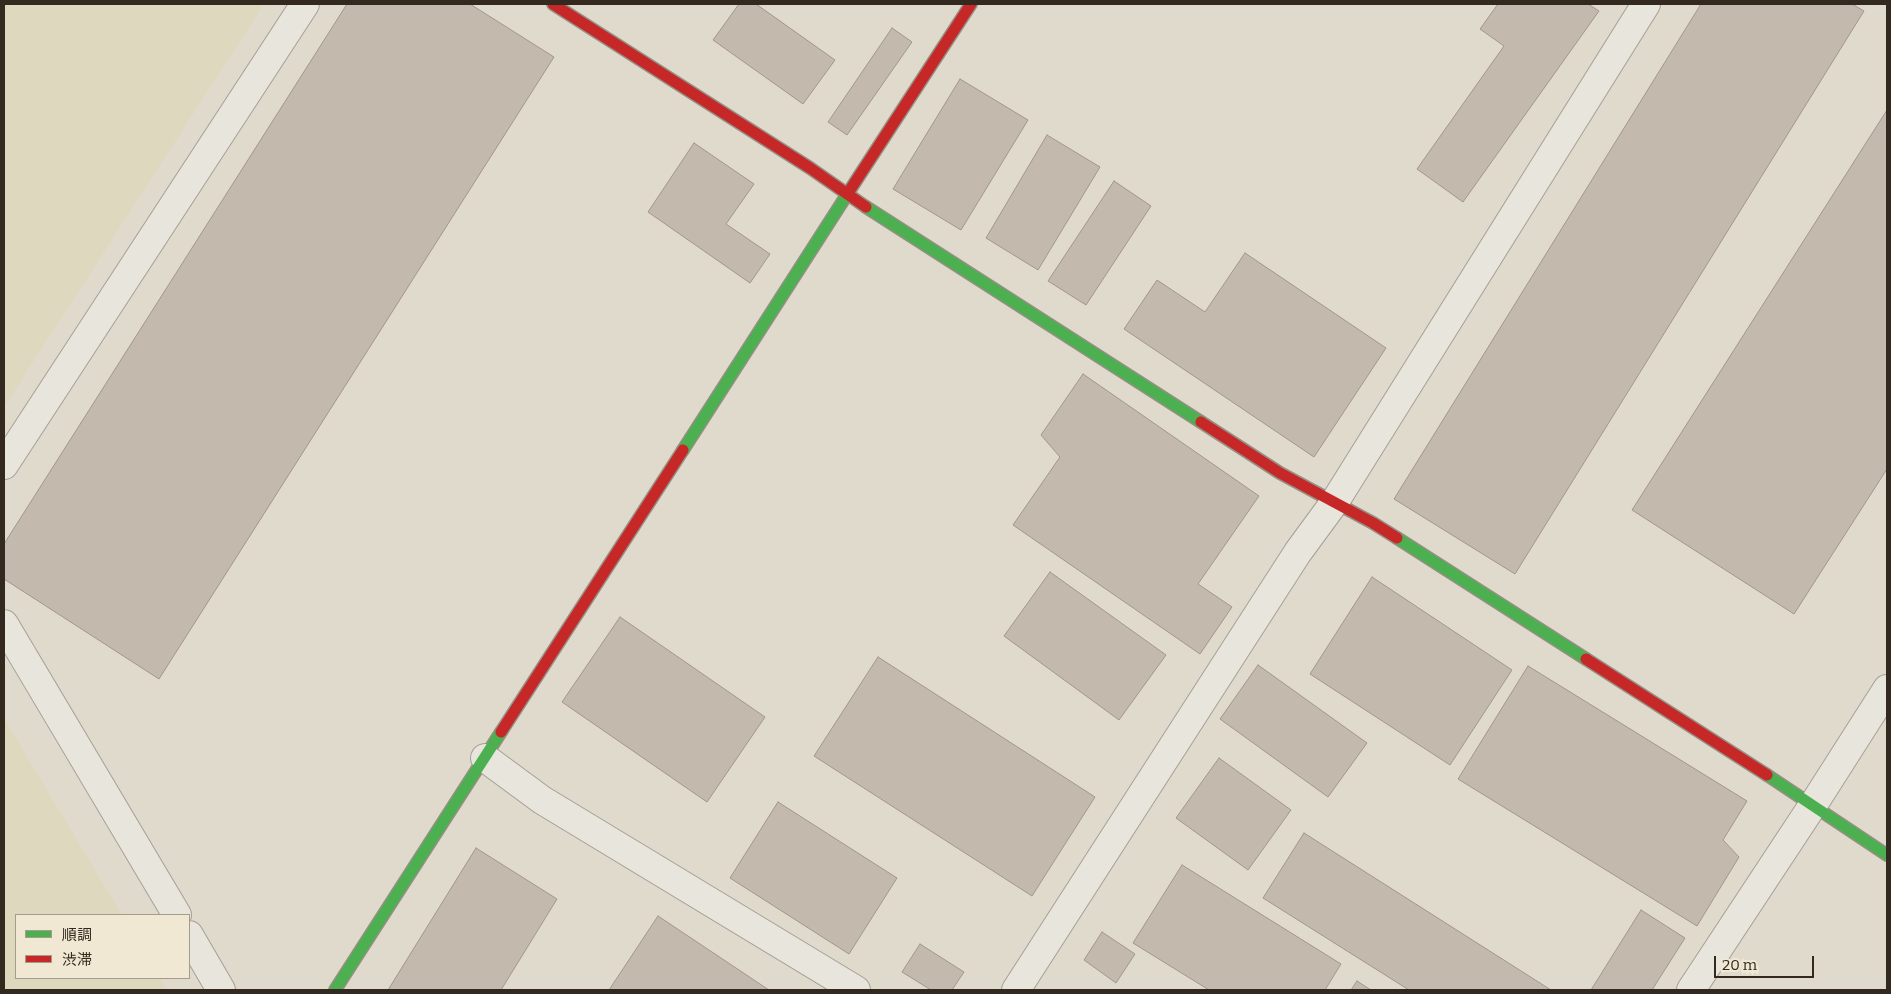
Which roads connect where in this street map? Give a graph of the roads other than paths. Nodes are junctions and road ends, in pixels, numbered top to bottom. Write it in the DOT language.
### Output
graph roads {
  1 [pos="305,4"];
  2 [pos="553,4"];
  3 [pos="972,4"];
  4 [pos="1646,4"];
  5 [pos="846,195"];
  6 [pos="4,465"];
  7 [pos="1334,503"];
  8 [pos="4,624"];
  9 [pos="1887,689"];
  10 [pos="485,758"];
  11 [pos="1813,806"];
  12 [pos="1887,855"];
  13 [pos="176,914"];
  14 [pos="190,937"];
  15 [pos="221,990"];
  16 [pos="335,990"];
  17 [pos="856,990"];
  18 [pos="1016,990"];
  19 [pos="1691,990"];
  1 -- 6 [label="street"];
  2 -- 5 [label="street"];
  3 -- 5 [label="street"];
  4 -- 7 [label="street"];
  5 -- 7 [label="street"];
  5 -- 10 [label="street"];
  7 -- 11 [label="street"];
  7 -- 18 [label="street"];
  8 -- 13 [label="street"];
  9 -- 11 [label="street"];
  10 -- 16 [label="street"];
  10 -- 17 [label="street"];
  11 -- 12 [label="street"];
  11 -- 19 [label="street"];
  14 -- 15 [label="street"];
}
